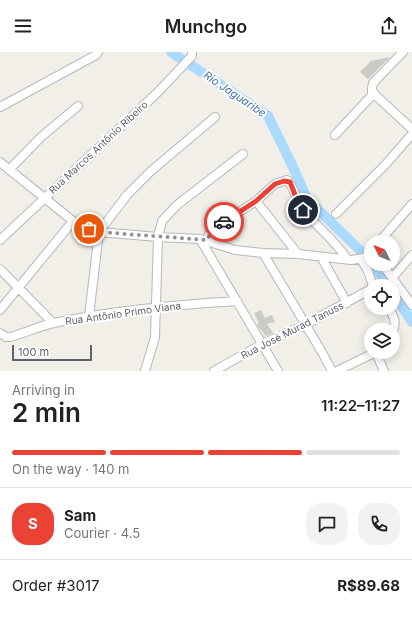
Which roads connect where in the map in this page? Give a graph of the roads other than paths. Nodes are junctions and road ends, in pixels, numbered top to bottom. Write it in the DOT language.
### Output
graph roads {
  1 [pos="98,52"];
  2 [pos="192,52"];
  3 [pos="403,52"];
  4 [pos="373,93"];
  5 [pos="78,106"];
  6 [pos="0,107"];
  7 [pos="215,117"];
  8 [pos="412,129"];
  9 [pos="412,134"];
  10 [pos="335,136"];
  11 [pos="243,154"];
  12 [pos="0,162"];
  13 [pos="9,170"];
  14 [pos="44,198"];
  15 [pos="256,201"];
  16 [pos="412,204"];
  17 [pos="336,214"];
  18 [pos="74,221"];
  19 [pos="99,232"];
  20 [pos="386,235"];
  21 [pos="158,237"];
  22 [pos="204,239"];
  23 [pos="0,240"];
  24 [pos="263,253"];
  25 [pos="298,254"];
  26 [pos="412,255"];
  27 [pos="364,256"];
  28 [pos="320,257"];
  29 [pos="347,259"];
  30 [pos="0,269"];
  31 [pos="387,271"];
  32 [pos="392,278"];
  33 [pos="19,288"];
  34 [pos="364,293"];
  35 [pos="237,301"];
  36 [pos="347,303"];
  37 [pos="412,305"];
  38 [pos="155,307"];
  39 [pos="0,310"];
  40 [pos="89,316"];
  41 [pos="53,324"];
  42 [pos="305,325"];
  43 [pos="0,333"];
  44 [pos="262,344"];
  45 [pos="364,358"];
  46 [pos="379,359"];
  47 [pos="145,371"];
  48 [pos="214,371"];
  49 [pos="278,371"];
  50 [pos="332,371"];
  51 [pos="338,371"];
  52 [pos="384,371"];
  1 -- 6 [label="street"];
  2 -- 14 [label="street, Rua Marcos Antônio Ribeiro"];
  3 -- 4 [label="street"];
  4 -- 8 [label="street"];
  4 -- 10 [label="street"];
  5 -- 13 [label="street"];
  7 -- 19 [label="street"];
  9 -- 17 [label="street"];
  11 -- 21 [label="street"];
  12 -- 13 [label="street"];
  13 -- 14 [label="street"];
  14 -- 18 [label="street"];
  14 -- 23 [label="street, Rua Marcos Antônio Ribeiro"];
  15 -- 22 [label="street"];
  15 -- 25 [label="street"];
  15 -- 29 [label="street"];
  16 -- 20 [label="street"];
  18 -- 19 [label="street"];
  18 -- 33 [label="street"];
  19 -- 21 [label="street"];
  19 -- 40 [label="street"];
  21 -- 22 [label="street"];
  21 -- 38 [label="street"];
  22 -- 24 [label="street"];
  22 -- 35 [label="street"];
  24 -- 25 [label="street"];
  24 -- 42 [label="street"];
  25 -- 28 [label="street"];
  26 -- 32 [label="street"];
  27 -- 29 [label="street"];
  28 -- 29 [label="street"];
  28 -- 36 [label="street"];
  30 -- 33 [label="street"];
  31 -- 32 [label="street"];
  32 -- 37 [label="street"];
  33 -- 39 [label="street"];
  33 -- 41 [label="street"];
  34 -- 36 [label="street, Rua José Murad Tanuss"];
  35 -- 38 [label="street, Rua Antônio Primo Viana"];
  35 -- 44 [label="street"];
  36 -- 42 [label="street, Rua José Murad Tanuss"];
  38 -- 40 [label="street, Rua Antônio Primo Viana"];
  38 -- 47 [label="street"];
  40 -- 41 [label="street, Rua Antônio Primo Viana"];
  41 -- 43 [label="street, Rua Antônio Primo Viana"];
  42 -- 44 [label="street, Rua José Murad Tanuss"];
  42 -- 50 [label="street"];
  44 -- 48 [label="street, Rua José Murad Tanuss"];
  44 -- 49 [label="street"];
  45 -- 51 [label="street"];
  46 -- 52 [label="street"];
}
